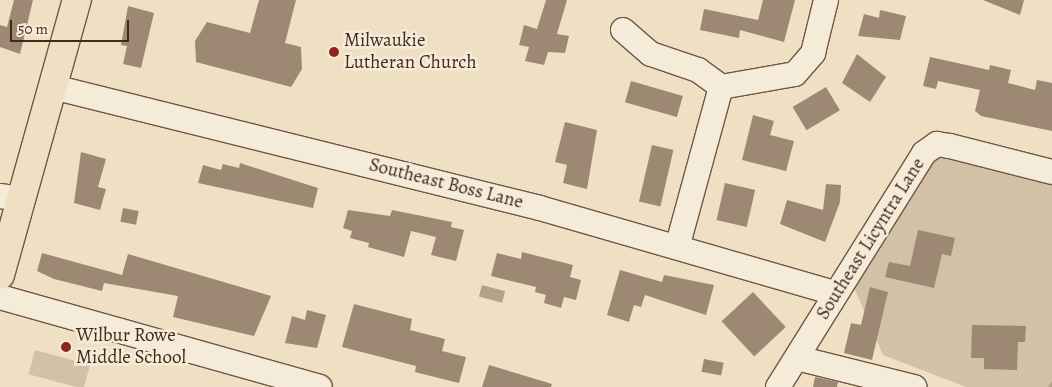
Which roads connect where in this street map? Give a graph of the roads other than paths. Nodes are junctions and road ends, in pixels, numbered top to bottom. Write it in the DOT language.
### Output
graph roads {
  1 [pos="76,0"];
  2 [pos="826,0"];
  3 [pos="623,30"];
  4 [pos="53,87"];
  5 [pos="721,87"];
  6 [pos="1052,172"];
  7 [pos="10,197"];
  8 [pos="678,244"];
  9 [pos="0,275"];
  10 [pos="835,293"];
  11 [pos="0,297"];
  12 [pos="796,358"];
  13 [pos="320,387"];
  14 [pos="778,387"];
  15 [pos="914,387"];
  1 -- 4 [label="main road"];
  2 -- 5 [label="street"];
  3 -- 5 [label="street"];
  4 -- 7 [label="main road"];
  4 -- 8 [label="street, Southeast Boss Lane"];
  5 -- 8 [label="street"];
  6 -- 10 [label="street, Southeast Licyntra Lane"];
  7 -- 9 [label="main road"];
  8 -- 10 [label="street, Southeast Boss Lane"];
  10 -- 12 [label="street, Southeast Licyntra Lane"];
  11 -- 13 [label="street"];
  12 -- 14 [label="street, Southeast Licyntra Lane"];
  12 -- 15 [label="street"];
}
